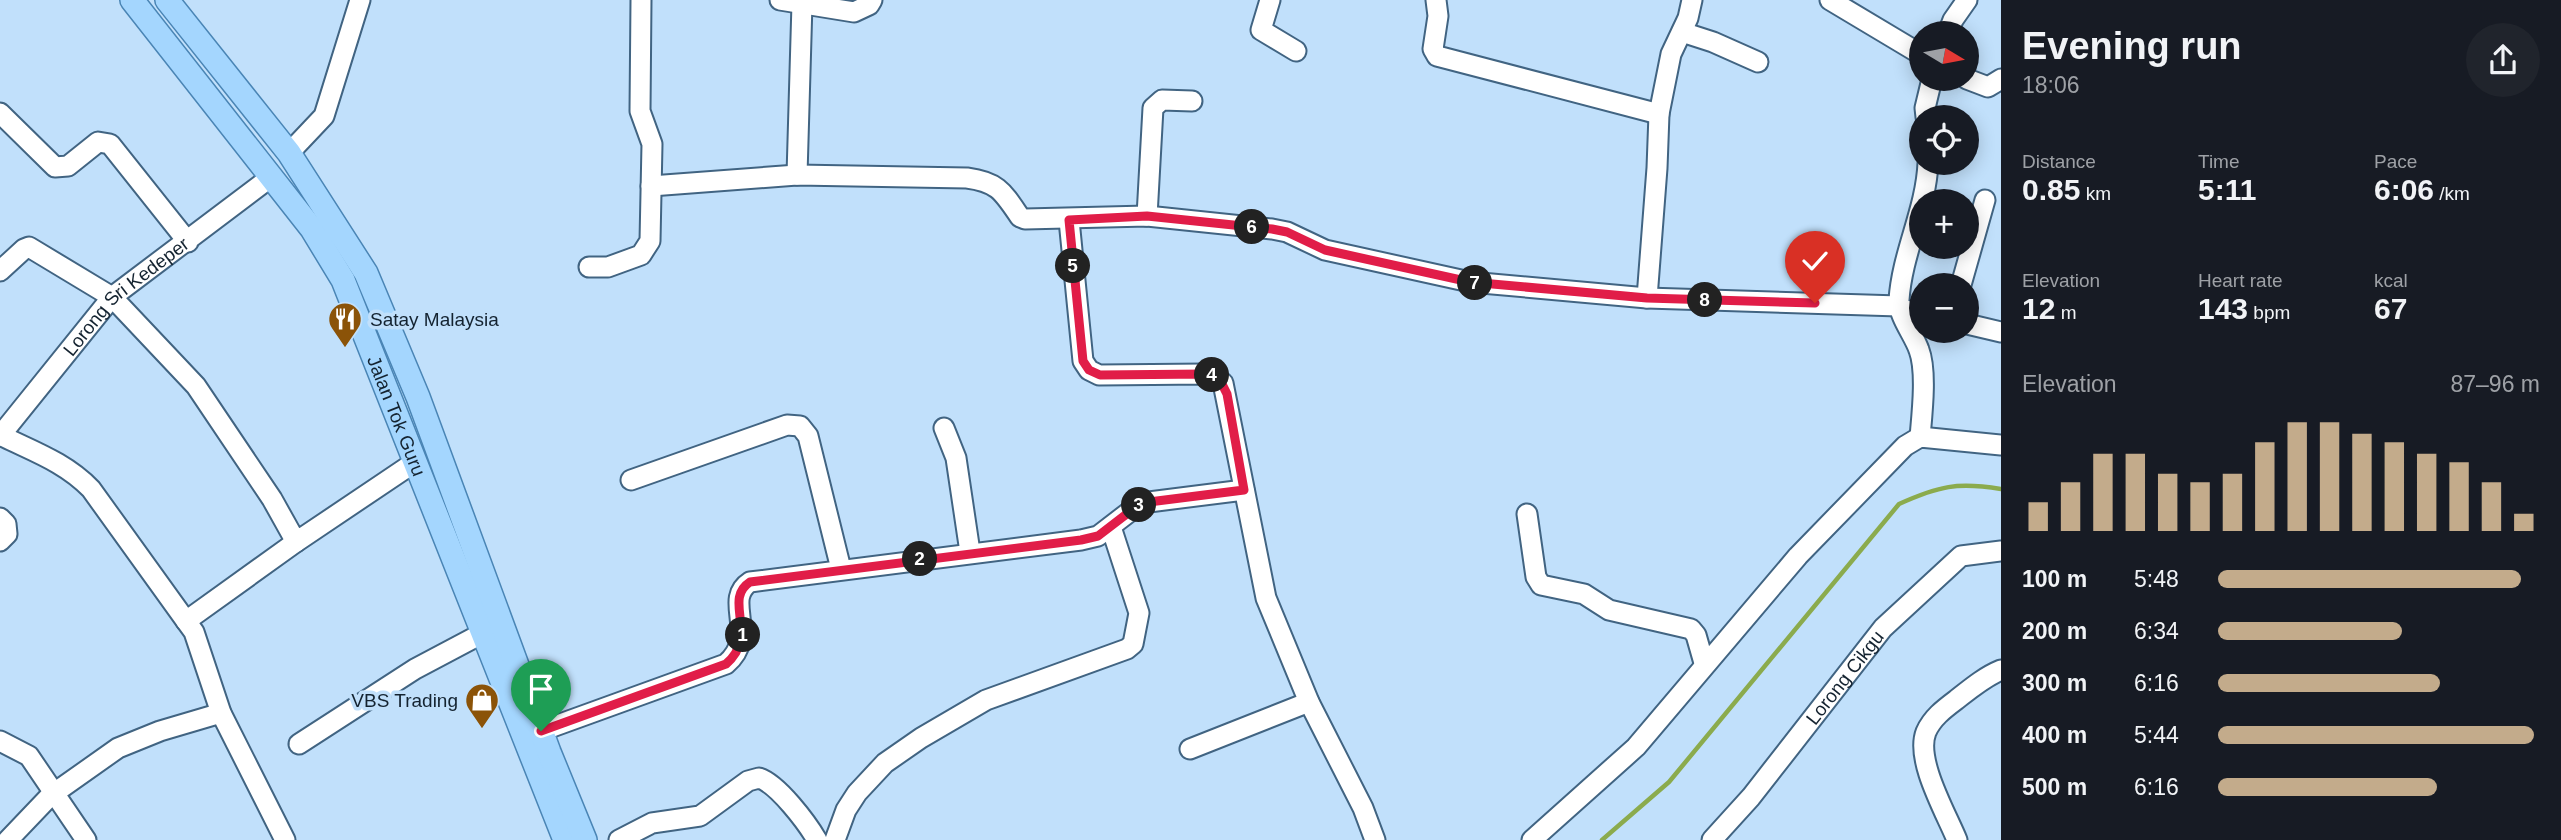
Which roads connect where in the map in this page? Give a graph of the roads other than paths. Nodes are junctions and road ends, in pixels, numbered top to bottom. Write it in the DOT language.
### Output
graph roads {
  1 [pos="132,0"];
  2 [pos="167,0"];
  3 [pos="360,0"];
  4 [pos="641,0"];
  5 [pos="780,0"];
  6 [pos="872,0"];
  7 [pos="1270,0"];
  8 [pos="1436,0"];
  9 [pos="1692,0"];
  10 [pos="1830,0"];
  11 [pos="1967,0"];
  12 [pos="802,3"];
  13 [pos="1953,21"];
  14 [pos="1682,32"];
  15 [pos="1909,47"];
  16 [pos="1296,51"];
  17 [pos="1758,62"];
  18 [pos="2001,79"];
  19 [pos="1979,84"];
  20 [pos="1192,101"];
  21 [pos="0,113"];
  22 [pos="1659,114"];
  23 [pos="289,153"];
  24 [pos="797,175"];
  25 [pos="1928,175"];
  26 [pos="271,177"];
  27 [pos="651,186"];
  28 [pos="1985,200"];
  29 [pos="1147,216"];
  30 [pos="1069,220"];
  31 [pos="188,242"];
  32 [pos="589,267"];
  33 [pos="0,271"];
  34 [pos="1964,273"];
  35 [pos="112,297"];
  36 [pos="1647,298"];
  37 [pos="1900,307"];
  38 [pos="1909,309"];
  39 [pos="1979,327"];
  40 [pos="2001,332"];
  41 [pos="944,428"];
  42 [pos="0,436"];
  43 [pos="1920,436"];
  44 [pos="2001,445"];
  45 [pos="415,462"];
  46 [pos="631,480"];
  47 [pos="1244,490"];
  48 [pos="1527,514"];
  49 [pos="0,518"];
  50 [pos="1111,527"];
  51 [pos="0,541"];
  52 [pos="296,542"];
  53 [pos="2001,551"];
  54 [pos="970,552"];
  55 [pos="841,569"];
  56 [pos="186,621"];
  57 [pos="483,633"];
  58 [pos="1704,663"];
  59 [pos="2001,670"];
  60 [pos="1309,702"];
  61 [pos="221,713"];
  62 [pos="541,731"];
  63 [pos="0,741"];
  64 [pos="299,744"];
  65 [pos="1191,749"];
  66 [pos="54,793"];
  67 [pos="8,840"];
  68 [pos="86,840"];
  69 [pos="285,840"];
  70 [pos="565,840"];
  71 [pos="585,840"];
  72 [pos="619,840"];
  73 [pos="817,840"];
  74 [pos="835,840"];
  75 [pos="1375,840"];
  76 [pos="1532,840"];
  77 [pos="1712,840"];
  78 [pos="1957,840"];
  1 -- 26 [label="main road, Jalan Tok Guru"];
  2 -- 23 [label="main road, Jalan Tok Guru"];
  3 -- 23 [label="street"];
  4 -- 27 [label="street"];
  5 -- 12 [label="street"];
  6 -- 12 [label="street"];
  7 -- 16 [label="street"];
  8 -- 22 [label="street"];
  9 -- 14 [label="street"];
  10 -- 15 [label="street"];
  11 -- 13 [label="street"];
  12 -- 24 [label="street"];
  14 -- 17 [label="street"];
  14 -- 22 [label="street"];
  18 -- 19 [label="street"];
  20 -- 29 [label="street"];
  21 -- 31 [label="street"];
  22 -- 36 [label="street"];
  23 -- 62 [label="main road, Jalan Tok Guru"];
  24 -- 27 [label="street"];
  24 -- 30 [label="street"];
  25 -- 37 [label="street"];
  26 -- 31 [label="street, Lorong Sri Kedeper"];
  26 -- 45 [label="main road, Jalan Tok Guru"];
  27 -- 32 [label="street"];
  28 -- 34 [label="street"];
  29 -- 30 [label="street"];
  29 -- 36 [label="street"];
  30 -- 47 [label="street"];
  31 -- 35 [label="street, Lorong Sri Kedeper"];
  33 -- 35 [label="street"];
  35 -- 42 [label="street, Lorong Sri Kedeper"];
  35 -- 52 [label="street"];
  36 -- 37 [label="street"];
  37 -- 38 [label="street"];
  37 -- 43 [label="street"];
  39 -- 40 [label="street"];
  41 -- 54 [label="street"];
  42 -- 56 [label="street"];
  43 -- 44 [label="street"];
  43 -- 58 [label="street"];
  45 -- 52 [label="street"];
  45 -- 57 [label="main road, Jalan Tok Guru"];
  46 -- 55 [label="street"];
  47 -- 50 [label="street"];
  47 -- 60 [label="street"];
  48 -- 58 [label="street"];
  49 -- 51 [label="street"];
  50 -- 54 [label="street"];
  50 -- 74 [label="street"];
  52 -- 56 [label="street"];
  53 -- 77 [label="street, Lorong Cikgu"];
  54 -- 55 [label="street"];
  55 -- 62 [label="street"];
  56 -- 61 [label="street"];
  57 -- 64 [label="street"];
  57 -- 70 [label="main road, Jalan Tok Guru"];
  58 -- 76 [label="street"];
  59 -- 78 [label="street"];
  60 -- 65 [label="street"];
  60 -- 75 [label="street"];
  61 -- 66 [label="street"];
  61 -- 69 [label="street"];
  62 -- 71 [label="main road, Jalan Tok Guru"];
  63 -- 66 [label="street"];
  66 -- 67 [label="street"];
  66 -- 68 [label="street"];
  72 -- 73 [label="street"];
}
